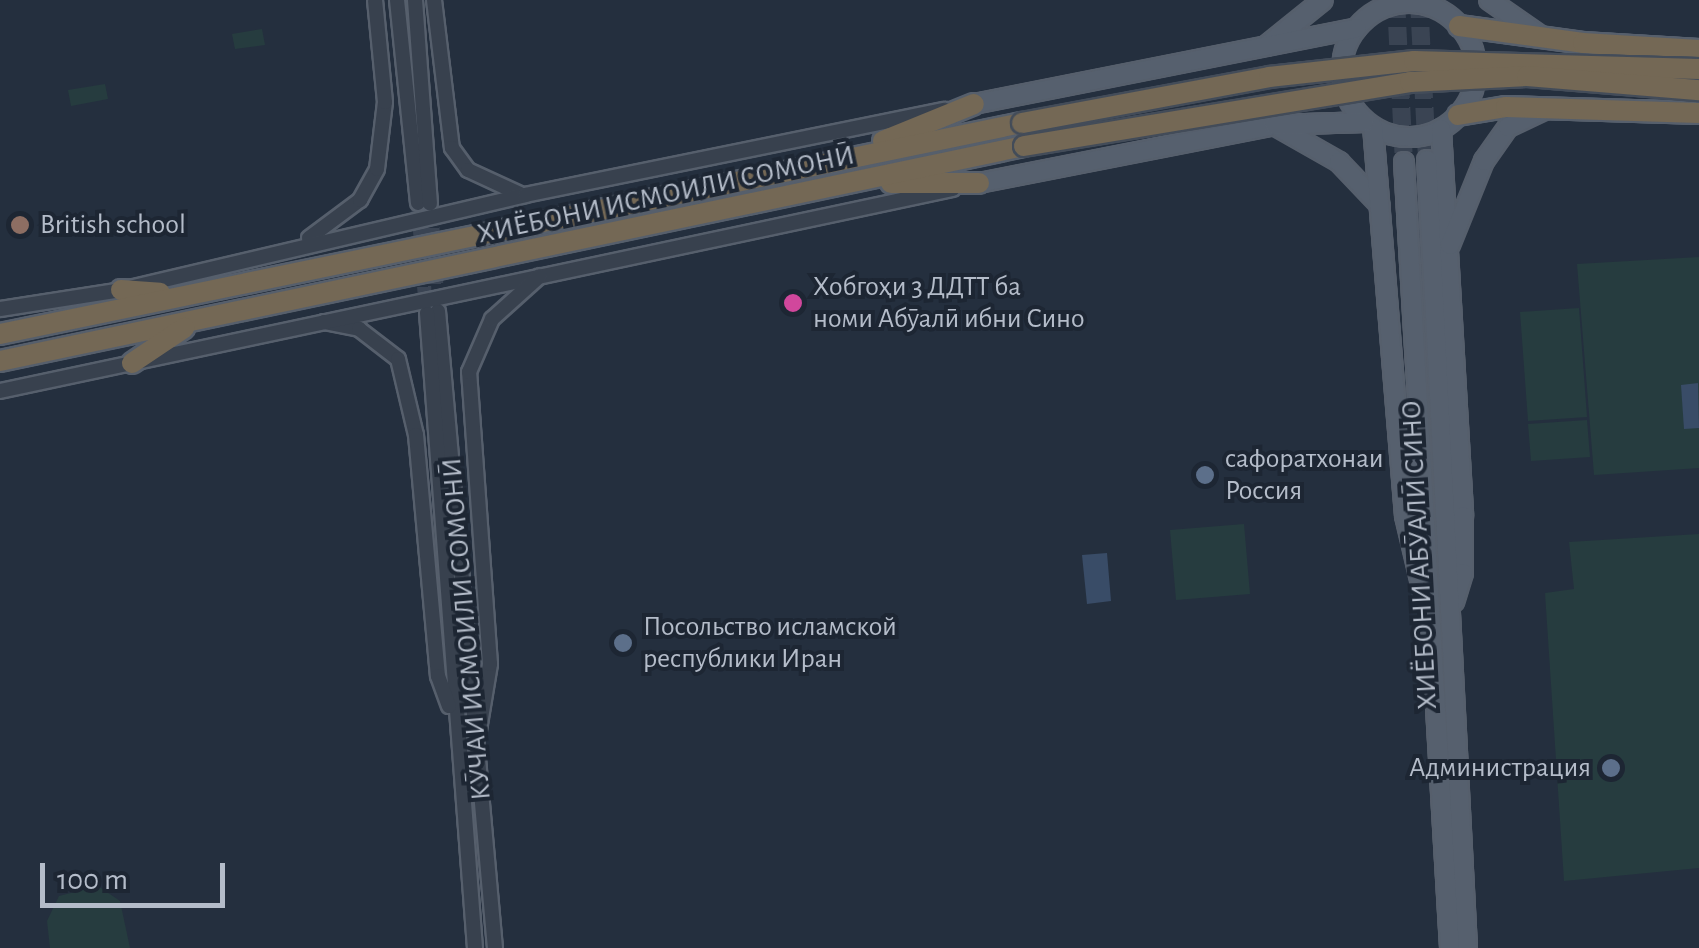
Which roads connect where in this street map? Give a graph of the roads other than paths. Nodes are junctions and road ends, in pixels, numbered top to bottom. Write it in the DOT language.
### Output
graph roads {
  1 [pos="374,0"];
  2 [pos="434,0"];
  3 [pos="1323,0"];
  4 [pos="1362,0"];
  5 [pos="1447,0"];
  6 [pos="1489,0"];
  7 [pos="416,4"];
  8 [pos="398,6"];
  9 [pos="1456,23"];
  10 [pos="1357,26"];
  11 [pos="1544,38"];
  12 [pos="1262,50"];
  13 [pos="1699,50"];
  14 [pos="1699,69"];
  15 [pos="1699,90"];
  16 [pos="974,104"];
  17 [pos="1549,108"];
  18 [pos="1699,113"];
  19 [pos="1458,115"];
  20 [pos="1369,124"];
  21 [pos="1274,125"];
  22 [pos="1441,129"];
  23 [pos="1428,160"];
  24 [pos="834,161"];
  25 [pos="1404,162"];
  26 [pos="979,183"];
  27 [pos="850,184"];
  28 [pos="525,196"];
  29 [pos="1380,206"];
  30 [pos="286,249"];
  31 [pos="1448,250"];
  32 [pos="542,275"];
  33 [pos="121,290"];
  34 [pos="187,296"];
  35 [pos="0,309"];
  36 [pos="318,320"];
  37 [pos="194,321"];
  38 [pos="0,334"];
  39 [pos="0,361"];
  40 [pos="132,363"];
  41 [pos="0,392"];
  42 [pos="460,559"];
  43 [pos="444,560"];
  44 [pos="1430,613"];
  45 [pos="1451,613"];
  46 [pos="456,730"];
  47 [pos="479,730"];
  48 [pos="495,944"];
  49 [pos="474,945"];
  50 [pos="1450,948"];
  51 [pos="1466,948"];
  1 -- 30 [label="street"];
  2 -- 28 [label="street"];
  3 -- 12 [label="main road"];
  4 -- 10 [label="main road"];
  5 -- 9 [label="main road"];
  6 -- 11 [label="main road"];
  7 -- 8 [label="street"];
  9 -- 10 [label="main road"];
  9 -- 11 [label="highway"];
  9 -- 19 [label="main road"];
  10 -- 12 [label="main road"];
  10 -- 20 [label="main road"];
  11 -- 13 [label="highway"];
  12 -- 16 [label="main road"];
  14 -- 24 [label="highway, ХИЁБОНИ ИСМОИЛИ СОМОНӢ, bridge"];
  15 -- 27 [label="highway, ХИЁБОНИ ИСМОИЛИ СОМОНӢ, bridge"];
  16 -- 24 [label="highway"];
  16 -- 28 [label="street"];
  17 -- 18 [label="highway"];
  17 -- 19 [label="highway"];
  17 -- 31 [label="main road"];
  19 -- 22 [label="main road"];
  20 -- 21 [label="main road"];
  20 -- 22 [label="main road"];
  20 -- 29 [label="main road"];
  21 -- 26 [label="main road"];
  21 -- 29 [label="main road"];
  22 -- 31 [label="main road"];
  23 -- 45 [label="main road, ХИЁБОНИ АБӮАЛӢ СИНО"];
  24 -- 34 [label="highway, ХИЁБОНИ ИСМОИЛИ СОМОНӢ"];
  25 -- 44 [label="main road, ХИЁБОНИ АБӮАЛӢ СИНО"];
  26 -- 27 [label="highway"];
  26 -- 32 [label="street"];
  27 -- 37 [label="highway, ХИЁБОНИ ИСМОИЛИ СОМОНӢ"];
  28 -- 30 [label="street"];
  29 -- 44 [label="main road"];
  30 -- 33 [label="street"];
  31 -- 45 [label="main road"];
  32 -- 36 [label="street"];
  32 -- 47 [label="street"];
  33 -- 34 [label="highway"];
  33 -- 35 [label="street"];
  34 -- 38 [label="highway, ХИЁБОНИ ИСМОИЛИ СОМОНӢ"];
  36 -- 40 [label="street"];
  36 -- 46 [label="street"];
  37 -- 39 [label="highway, ХИЁБОНИ ИСМОИЛИ СОМОНӢ"];
  37 -- 40 [label="highway"];
  40 -- 41 [label="street"];
  42 -- 43 [label="street"];
  42 -- 43 [label="street, КӮЧАИ ИСМОИЛИ СОМОНӢ"];
  42 -- 47 [label="street, КӮЧАИ ИСМОИЛИ СОМОНӢ"];
  43 -- 46 [label="street, КӮЧАИ ИСМОИЛИ СОМОНӢ"];
  44 -- 50 [label="main road, ХИЁБОНИ АБӮАЛӢ СИНО"];
  45 -- 51 [label="main road, ХИЁБОНИ АБӮАЛӢ СИНО"];
  46 -- 49 [label="street, КӮЧАИ ИСМОИЛИ СОМОНӢ"];
  47 -- 48 [label="street, КӮЧАИ ИСМОИЛИ СОМОНӢ"];
  48 -- 49 [label="street"];
}
